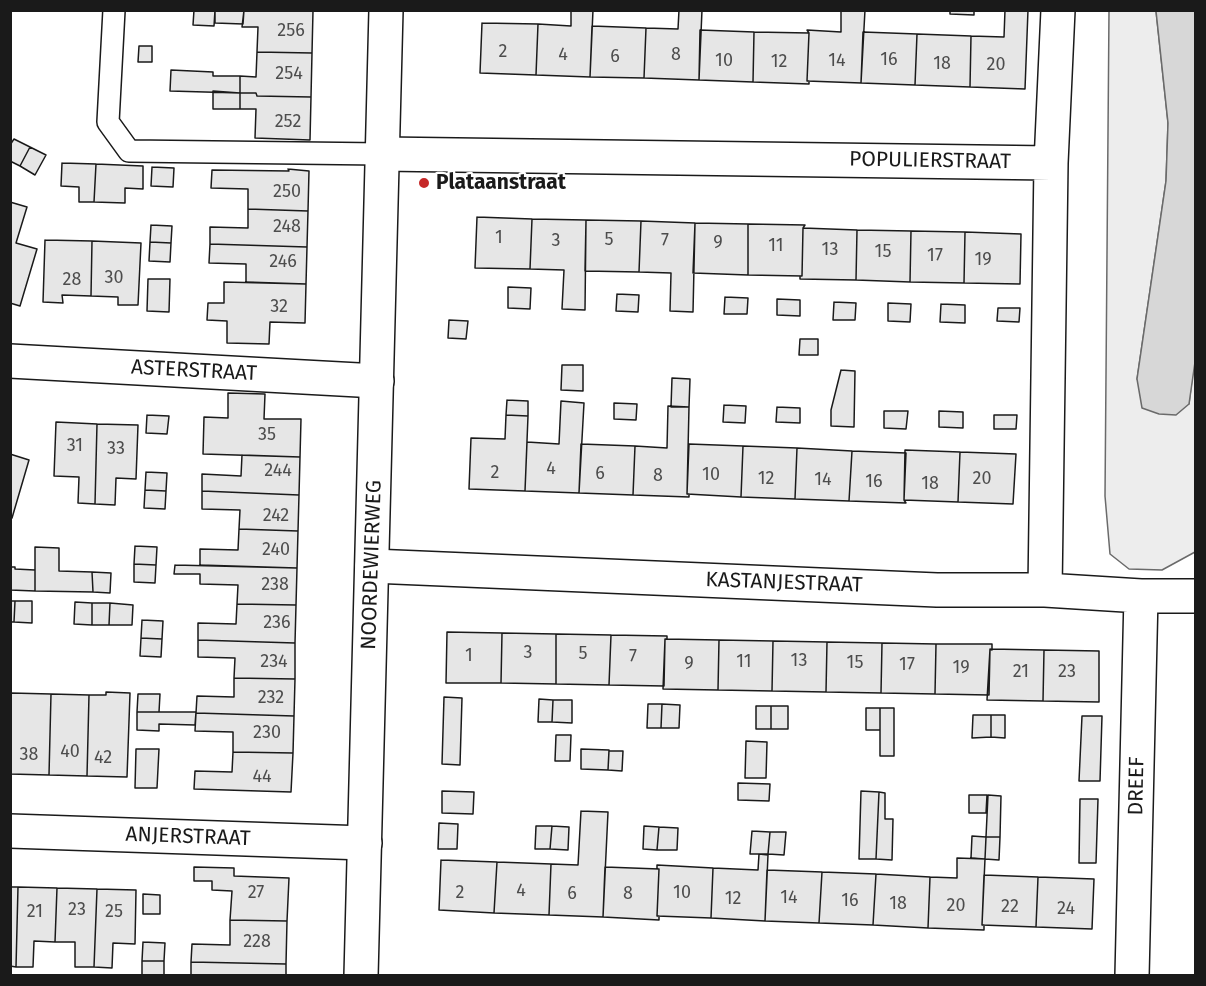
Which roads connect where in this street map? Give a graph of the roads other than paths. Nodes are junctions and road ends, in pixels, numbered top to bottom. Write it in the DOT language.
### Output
graph roads {
  1 [pos="114,10"];
  2 [pos="386,10"];
  3 [pos="1058,10"];
  4 [pos="382,154"];
  5 [pos="1051,163"];
  6 [pos="10,361"];
  7 [pos="377,381"];
  8 [pos="372,566"];
  9 [pos="1045,590"];
  10 [pos="1141,596"];
  11 [pos="1196,596"];
  12 [pos="10,831"];
  13 [pos="365,843"];
  14 [pos="361,975"];
  15 [pos="1132,975"];
  1 -- 4 [label="lane"];
  2 -- 4 [label="street, NOORDEWIERWEG"];
  3 -- 5 [label="street"];
  4 -- 5 [label="street, POPULIERSTRAAT"];
  4 -- 7 [label="street, NOORDEWIERWEG"];
  5 -- 9 [label="street"];
  6 -- 7 [label="street, ASTERSTRAAT"];
  7 -- 8 [label="street, NOORDEWIERWEG"];
  8 -- 9 [label="street, KASTANJESTRAAT"];
  8 -- 13 [label="street, NOORDEWIERWEG"];
  9 -- 10 [label="street, KASTANJESTRAAT"];
  10 -- 11 [label="street, KASTANJESTRAAT"];
  10 -- 15 [label="street, DREEF"];
  12 -- 13 [label="street, ANJERSTRAAT"];
  13 -- 14 [label="street, NOORDEWIERWEG"];
}
